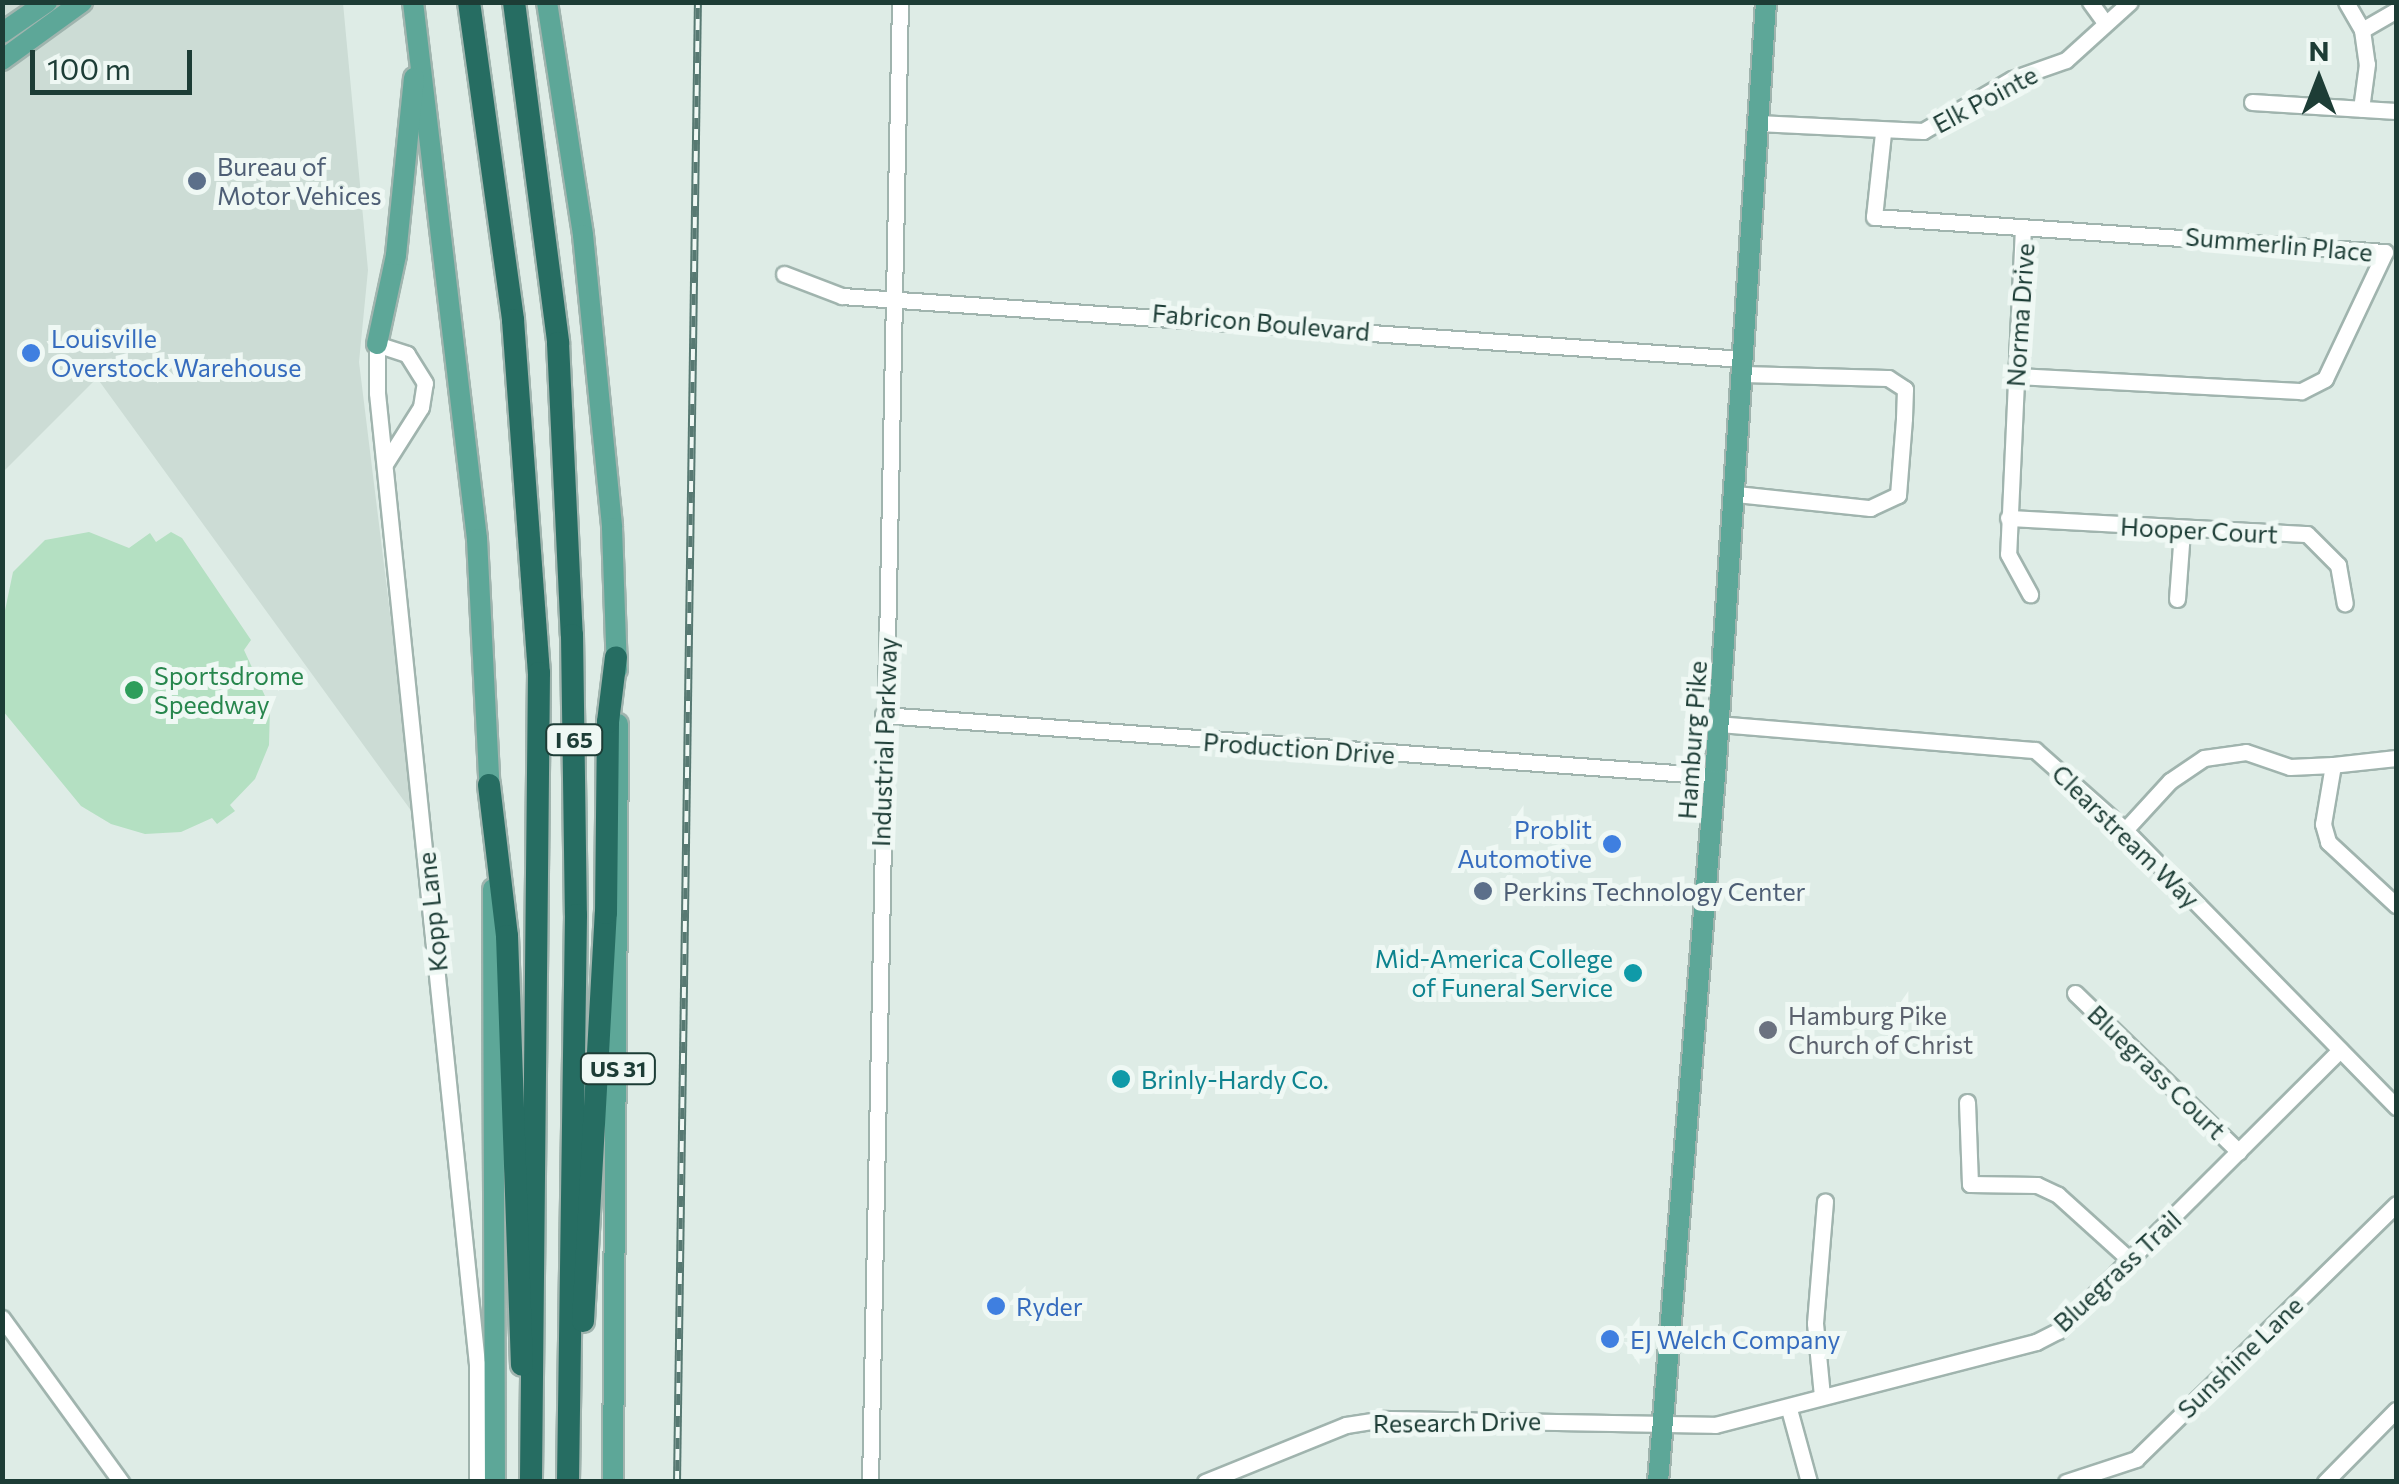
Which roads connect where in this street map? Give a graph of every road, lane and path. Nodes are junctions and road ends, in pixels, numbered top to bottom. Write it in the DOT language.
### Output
graph roads {
  1 [pos="46,2"];
  2 [pos="82,2"];
  3 [pos="413,2"];
  4 [pos="469,2"];
  5 [pos="514,2"];
  6 [pos="547,2"];
  7 [pos="900,2"];
  8 [pos="1766,2"];
  9 [pos="2090,2"];
  10 [pos="2130,2"];
  11 [pos="2346,2"];
  12 [pos="2396,10"];
  13 [pos="2105,23"];
  14 [pos="2362,30"];
  15 [pos="2,34"];
  16 [pos="418,36"];
  17 [pos="2,60"];
  18 [pos="2252,102"];
  19 [pos="2361,109"];
  20 [pos="2396,111"];
  21 [pos="1757,123"];
  22 [pos="1883,133"];
  23 [pos="2023,227"];
  24 [pos="784,274"];
  25 [pos="898,297"];
  26 [pos="377,344"];
  27 [pos="1742,367"];
  28 [pos="2019,376"];
  29 [pos="385,464"];
  30 [pos="1736,494"];
  31 [pos="2008,518"];
  32 [pos="2182,531"];
  33 [pos="2030,594"];
  34 [pos="2178,598"];
  35 [pos="2346,603"];
  36 [pos="616,657"];
  37 [pos="883,716"];
  38 [pos="1718,724"];
  39 [pos="2396,758"];
  40 [pos="2332,766"];
  41 [pos="1715,776"];
  42 [pos="490,785"];
  43 [pos="2124,830"];
  44 [pos="2396,905"];
  45 [pos="2075,993"];
  46 [pos="2340,1050"];
  47 [pos="1967,1102"];
  48 [pos="2396,1107"];
  49 [pos="2239,1152"];
  50 [pos="1825,1201"];
  51 [pos="2396,1204"];
  52 [pos="2131,1261"];
  53 [pos="2,1318"];
  54 [pos="570,1357"];
  55 [pos="1822,1396"];
  56 [pos="532,1397"];
  57 [pos="1789,1410"];
  58 [pos="2396,1410"];
  59 [pos="1661,1424"];
  60 [pos="121,1482"];
  61 [pos="477,1482"];
  62 [pos="495,1482"];
  63 [pos="530,1482"];
  64 [pos="568,1482"];
  65 [pos="612,1482"];
  66 [pos="870,1482"];
  67 [pos="1205,1482"];
  68 [pos="1658,1482"];
  69 [pos="1809,1482"];
  70 [pos="2066,1482"];
  71 [pos="2325,1482"];
  1 -- 15 [label="main road"];
  2 -- 17 [label="main road"];
  3 -- 16 [label="main road"];
  4 -- 56 [label="highway, I 65"];
  5 -- 54 [label="highway, I 65"];
  6 -- 36 [label="main road, US 31"];
  7 -- 25 [label="street, Industrial Parkway"];
  8 -- 21 [label="main road, Hamburg Pike"];
  9 -- 13 [label="street"];
  10 -- 13 [label="street, Elk Pointe"];
  11 -- 14 [label="street"];
  12 -- 14 [label="street"];
  13 -- 22 [label="street, Elk Pointe"];
  14 -- 19 [label="street"];
  16 -- 26 [label="main road"];
  16 -- 42 [label="main road"];
  18 -- 19 [label="street"];
  19 -- 20 [label="street"];
  21 -- 22 [label="street, Elk Pointe"];
  21 -- 27 [label="main road, Hamburg Pike"];
  22 -- 23 [label="street, Norma Drive"];
  23 -- 28 [label="street, Norma Drive"];
  23 -- 28 [label="street, Summerlin Place"];
  24 -- 25 [label="street, Fabricon Boulevard"];
  25 -- 27 [label="street, Fabricon Boulevard"];
  25 -- 37 [label="street, Industrial Parkway"];
  26 -- 29 [label="street, Kopp Lane"];
  26 -- 29 [label="street"];
  27 -- 30 [label="main road, Hamburg Pike"];
  27 -- 30 [label="street, Fabricon Boulevard"];
  28 -- 31 [label="street, Norma Drive"];
  29 -- 61 [label="street, Kopp Lane"];
  30 -- 38 [label="main road, Hamburg Pike"];
  31 -- 32 [label="street, Hooper Court"];
  31 -- 33 [label="street, Norma Drive"];
  32 -- 34 [label="street"];
  32 -- 35 [label="street, Hooper Court"];
  36 -- 54 [label="highway"];
  36 -- 65 [label="main road, US 31"];
  37 -- 41 [label="street, Production Drive"];
  37 -- 66 [label="street, Industrial Parkway"];
  38 -- 41 [label="main road, Hamburg Pike"];
  38 -- 43 [label="street, Clearstream Way"];
  39 -- 40 [label="street"];
  40 -- 43 [label="street"];
  40 -- 44 [label="street"];
  41 -- 59 [label="main road, Hamburg Pike"];
  42 -- 56 [label="highway"];
  42 -- 62 [label="main road"];
  43 -- 46 [label="street, Clearstream Way"];
  45 -- 49 [label="street, Bluegrass Court"];
  46 -- 48 [label="street, Clearstream Way"];
  46 -- 49 [label="street, Bluegrass Trail"];
  47 -- 52 [label="street"];
  49 -- 52 [label="street, Bluegrass Trail"];
  50 -- 55 [label="street"];
  51 -- 70 [label="street, Sunshine Lane"];
  52 -- 55 [label="street, Bluegrass Trail"];
  53 -- 60 [label="street"];
  54 -- 64 [label="highway, I 65"];
  55 -- 57 [label="street, Bluegrass Trail"];
  56 -- 63 [label="highway, I 65"];
  57 -- 59 [label="street, Bluegrass Trail"];
  57 -- 69 [label="street"];
  58 -- 71 [label="street"];
  59 -- 67 [label="street, Research Drive"];
  59 -- 68 [label="main road, Hamburg Pike"];
}
